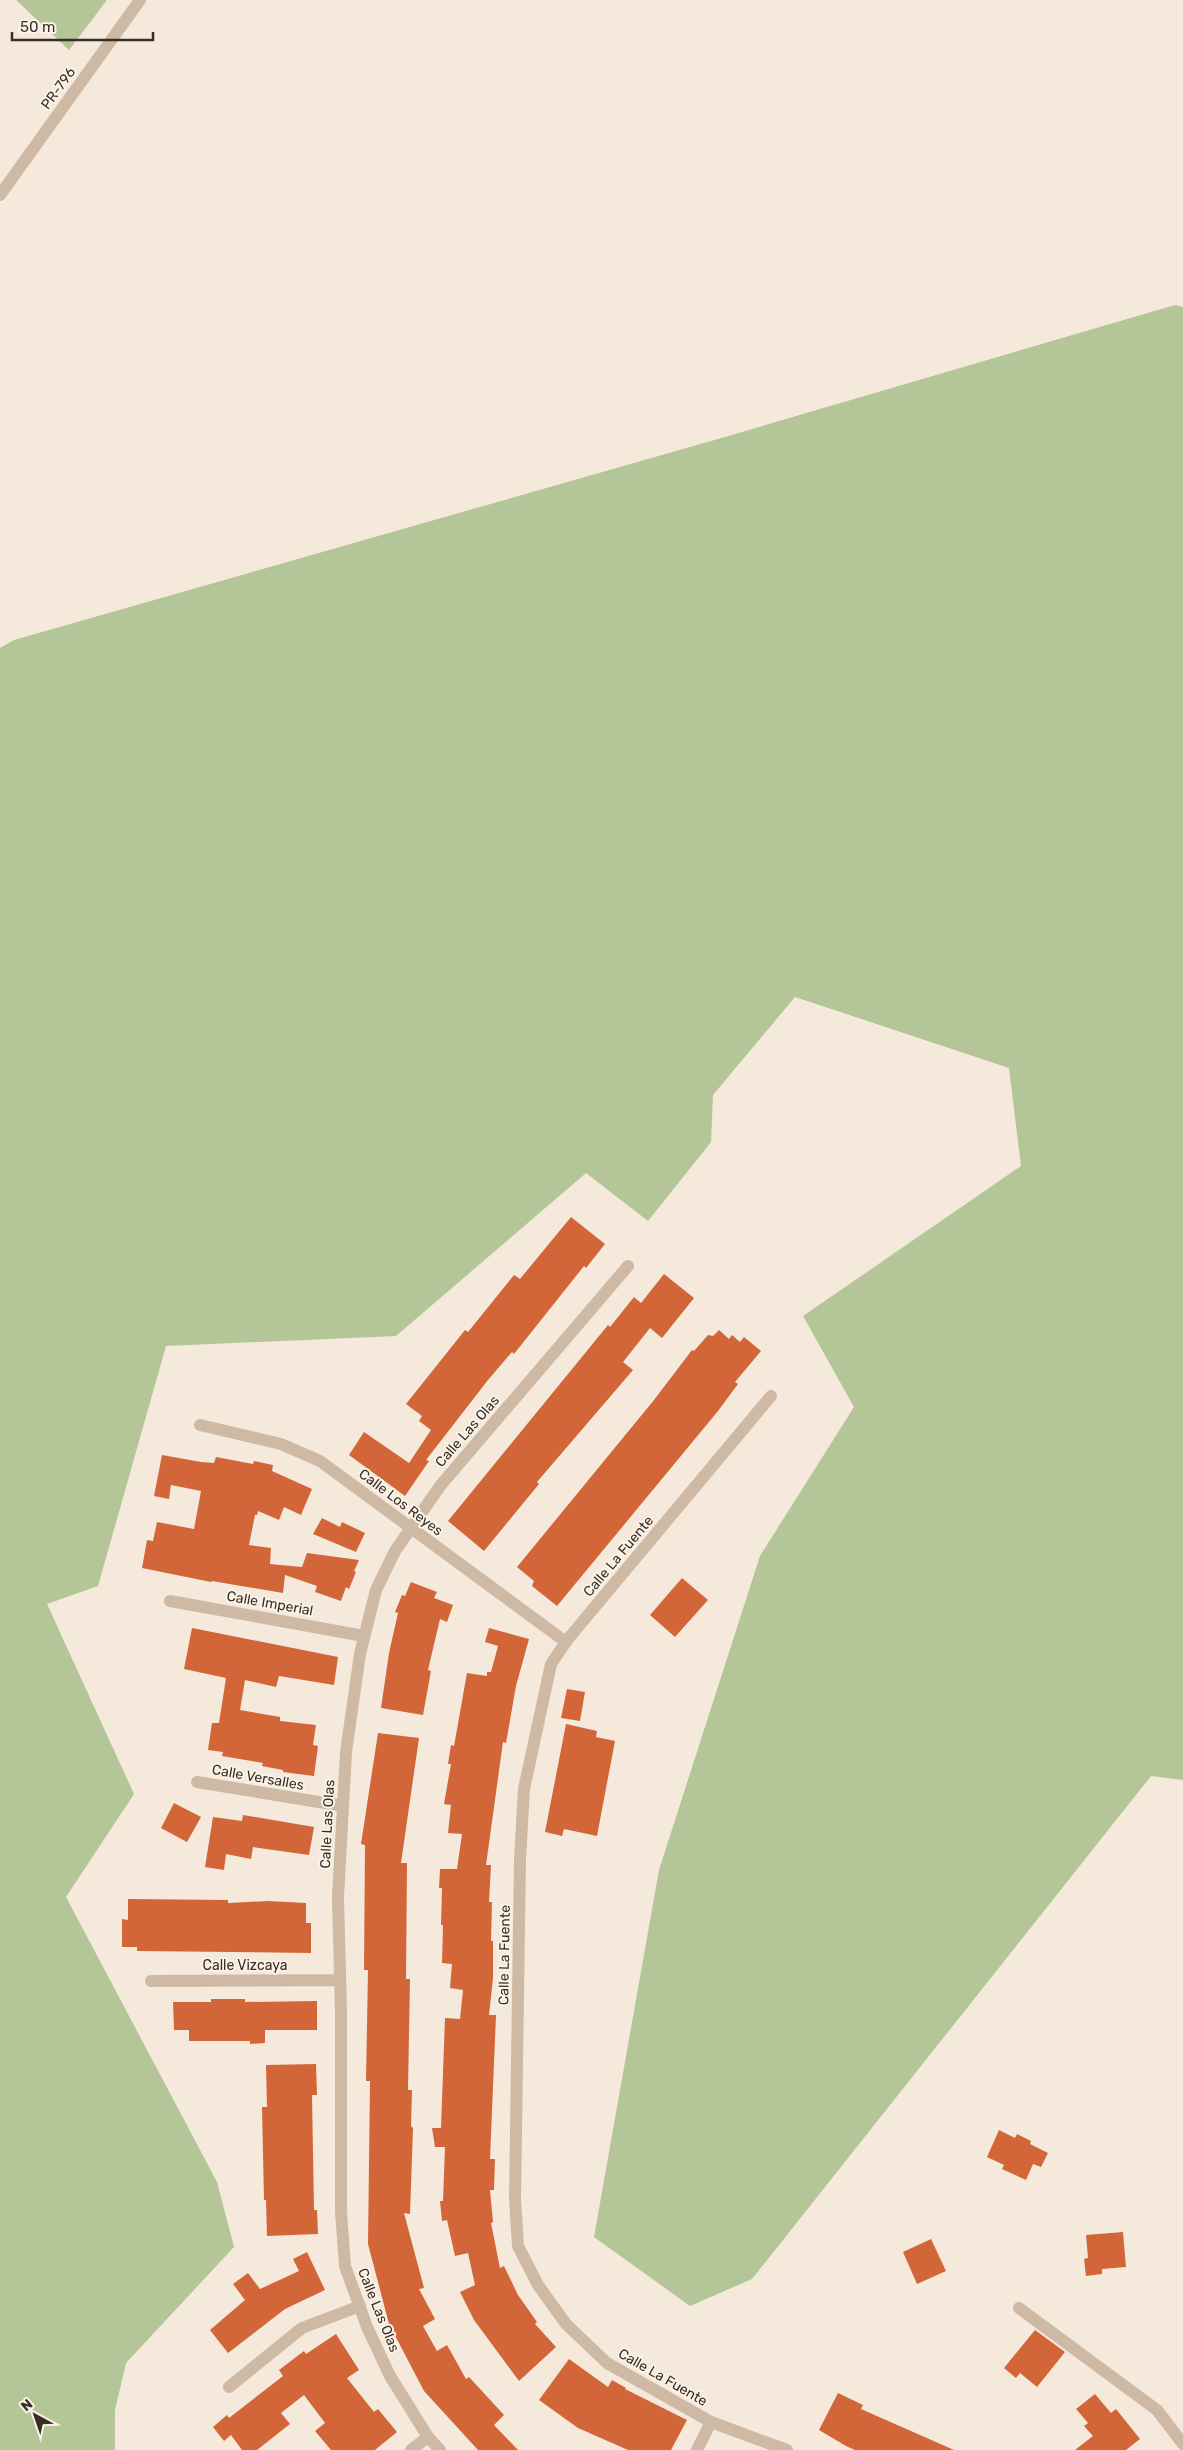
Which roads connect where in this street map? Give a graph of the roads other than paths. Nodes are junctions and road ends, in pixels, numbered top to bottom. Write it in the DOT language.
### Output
graph roads {
  1 [pos="140,0"];
  2 [pos="0,195"];
  3 [pos="628,1266"];
  4 [pos="771,1396"];
  5 [pos="200,1424"];
  6 [pos="411,1529"];
  7 [pos="170,1600"];
  8 [pos="364,1636"];
  9 [pos="566,1642"];
  10 [pos="198,1782"];
  11 [pos="343,1806"];
  12 [pos="340,1980"];
  13 [pos="150,1981"];
  14 [pos="360,2306"];
  15 [pos="1019,2308"];
  16 [pos="229,2387"];
  17 [pos="711,2422"];
  18 [pos="428,2437"];
  19 [pos="1183,2444"];
  20 [pos="411,2450"];
  21 [pos="440,2450"];
  22 [pos="697,2450"];
  23 [pos="788,2450"];
  1 -- 2 [label="street, PR-796 / PR-796"];
  3 -- 6 [label="street, Calle Las Olas"];
  4 -- 9 [label="street, Calle La Fuente"];
  5 -- 6 [label="street, Calle Los Reyes"];
  6 -- 8 [label="street, Calle Las Olas"];
  6 -- 9 [label="street, Calle Los Reyes"];
  7 -- 8 [label="street, Calle Imperial"];
  8 -- 11 [label="street, Calle Las Olas"];
  9 -- 17 [label="street, Calle La Fuente"];
  10 -- 11 [label="street, Calle Versalles"];
  11 -- 12 [label="street, Calle Las Olas"];
  12 -- 13 [label="street, Calle Vizcaya"];
  12 -- 14 [label="street, Calle Las Olas"];
  14 -- 16 [label="street"];
  14 -- 18 [label="street, Calle Las Olas"];
  15 -- 19 [label="street"];
  17 -- 22 [label="street"];
  17 -- 23 [label="street, Calle La Fuente"];
  18 -- 20 [label="street"];
  18 -- 21 [label="street, Calle Las Olas"];
}
